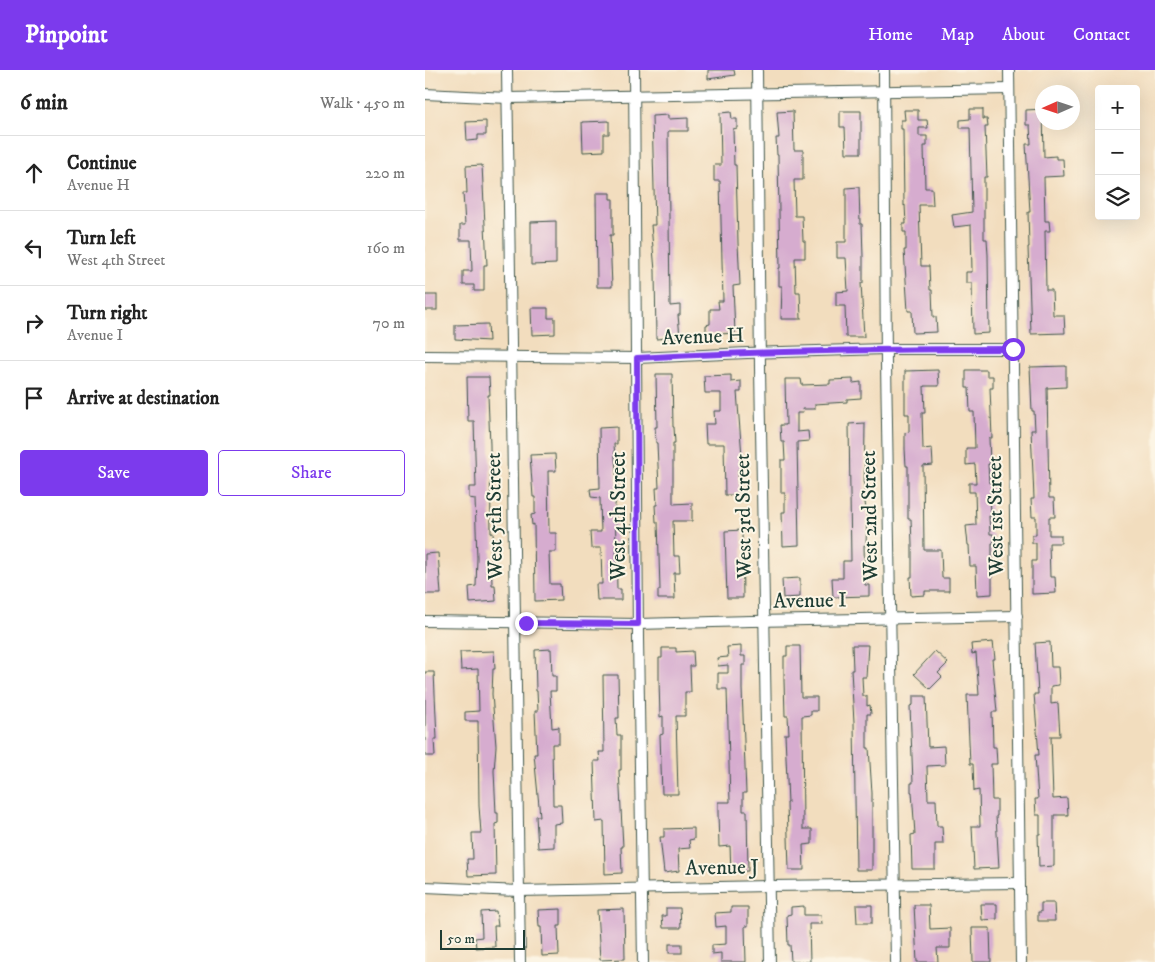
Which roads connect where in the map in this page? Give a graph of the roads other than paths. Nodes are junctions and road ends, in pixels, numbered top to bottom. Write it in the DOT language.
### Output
graph roads {
  1 [pos="507,70"];
  2 [pos="634,70"];
  3 [pos="757,70"];
  4 [pos="884,70"];
  5 [pos="1009,70"];
  6 [pos="1009,89"];
  7 [pos="884,91"];
  8 [pos="425,94"];
  9 [pos="757,94"];
  10 [pos="634,95"];
  11 [pos="508,98"];
  12 [pos="886,349"];
  13 [pos="1013,349"];
  14 [pos="760,353"];
  15 [pos="425,356"];
  16 [pos="511,358"];
  17 [pos="637,358"];
  18 [pos="1017,616"];
  19 [pos="890,618"];
  20 [pos="764,620"];
  21 [pos="425,621"];
  22 [pos="515,623"];
  23 [pos="638,624"];
  24 [pos="1021,883"];
  25 [pos="894,885"];
  26 [pos="769,886"];
  27 [pos="425,887"];
  28 [pos="641,889"];
  29 [pos="519,891"];
  30 [pos="520,962"];
  31 [pos="643,962"];
  32 [pos="770,962"];
  33 [pos="896,962"];
  34 [pos="1021,962"];
  1 -- 11 [label="street, West 5th Street"];
  2 -- 10 [label="street, West 4th Street"];
  3 -- 9 [label="street, West 3rd Street"];
  4 -- 7 [label="street, West 2nd Street"];
  5 -- 6 [label="street, West 1st Street"];
  6 -- 7 [label="street"];
  6 -- 13 [label="street, West 1st Street"];
  7 -- 9 [label="street"];
  7 -- 12 [label="street, West 2nd Street"];
  8 -- 11 [label="street"];
  9 -- 10 [label="street"];
  9 -- 14 [label="street, West 3rd Street"];
  10 -- 11 [label="street"];
  10 -- 17 [label="street, West 4th Street"];
  11 -- 16 [label="street, West 5th Street"];
  12 -- 13 [label="street, Avenue H"];
  12 -- 14 [label="street, Avenue H"];
  12 -- 19 [label="street, West 2nd Street"];
  13 -- 18 [label="street, West 1st Street"];
  14 -- 17 [label="street, Avenue H"];
  14 -- 20 [label="street, West 3rd Street"];
  15 -- 16 [label="street, Avenue H"];
  16 -- 17 [label="street, Avenue H"];
  16 -- 22 [label="street, West 5th Street"];
  17 -- 23 [label="street, West 4th Street"];
  18 -- 19 [label="street, Avenue I"];
  18 -- 24 [label="street, West 1st Street"];
  19 -- 20 [label="street, Avenue I"];
  19 -- 25 [label="street, West 2nd Street"];
  20 -- 23 [label="street, Avenue I"];
  20 -- 26 [label="street, West 3rd Street"];
  21 -- 22 [label="street, Avenue I"];
  22 -- 23 [label="street, Avenue I"];
  22 -- 29 [label="street, West 5th Street"];
  23 -- 28 [label="street, West 4th Street"];
  24 -- 25 [label="street, Avenue J"];
  24 -- 34 [label="street, West 1st Street"];
  25 -- 26 [label="street, Avenue J"];
  25 -- 33 [label="street, West 2nd Street"];
  26 -- 28 [label="street, Avenue J"];
  26 -- 32 [label="street, West 3rd Street"];
  27 -- 29 [label="street, Avenue J"];
  28 -- 29 [label="street, Avenue J"];
  28 -- 31 [label="street, West 4th Street"];
  29 -- 30 [label="street, West 5th Street"];
}
